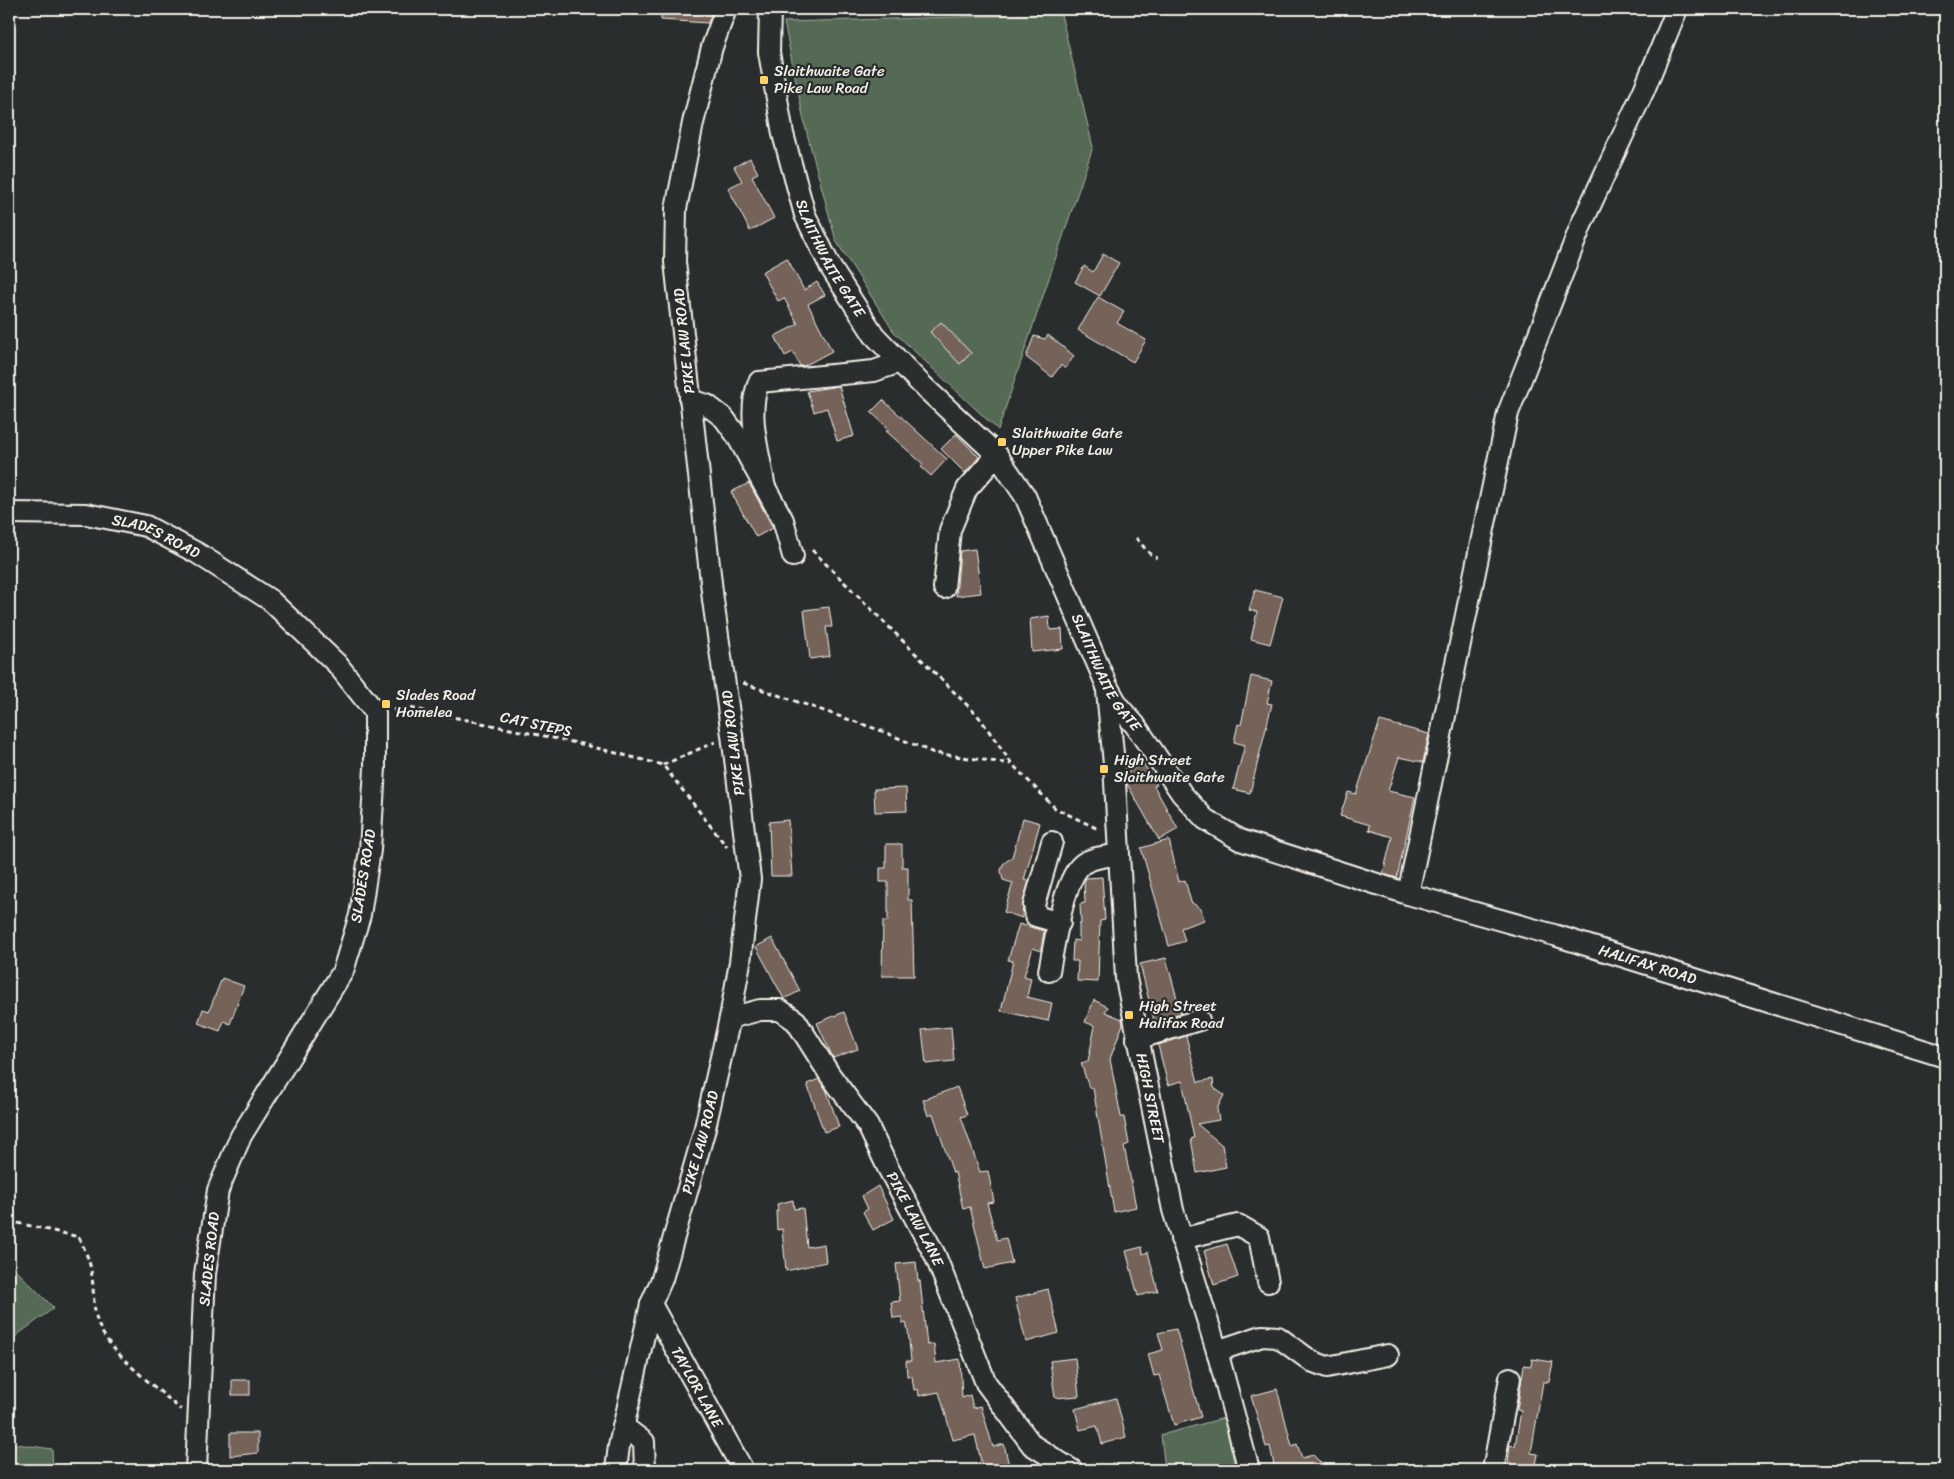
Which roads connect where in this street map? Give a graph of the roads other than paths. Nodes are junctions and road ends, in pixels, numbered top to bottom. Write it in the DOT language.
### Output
graph roads {
  1 [pos="726,9"];
  2 [pos="770,9"];
  3 [pos="1677,9"];
  4 [pos="900,362"];
  5 [pos="690,400"];
  6 [pos="997,455"];
  7 [pos="764,483"];
  8 [pos="9,513"];
  9 [pos="801,552"];
  10 [pos="944,588"];
  11 [pos="1107,686"];
  12 [pos="1052,842"];
  13 [pos="1117,847"];
  14 [pos="1350,874"];
  15 [pos="1408,894"];
  16 [pos="1060,923"];
  17 [pos="1049,971"];
  18 [pos="730,1018"];
  19 [pos="1199,1020"];
  20 [pos="1137,1039"];
  21 [pos="1945,1057"];
  22 [pos="1181,1239"];
  23 [pos="1268,1282"];
  24 [pos="651,1304"];
  25 [pos="1217,1351"];
  26 [pos="1388,1355"];
  27 [pos="1510,1378"];
  28 [pos="623,1426"];
  29 [pos="196,1470"];
  30 [pos="616,1470"];
  31 [pos="645,1470"];
  32 [pos="743,1470"];
  33 [pos="1072,1470"];
  34 [pos="1249,1470"];
  35 [pos="1492,1470"];
  1 -- 5 [label="street, PIKE LAW ROAD"];
  2 -- 4 [label="street, SLAITHWAITE GATE"];
  3 -- 15 [label="street"];
  4 -- 6 [label="street, SLAITHWAITE GATE"];
  4 -- 7 [label="street"];
  5 -- 7 [label="street"];
  5 -- 18 [label="street, PIKE LAW ROAD"];
  6 -- 10 [label="street"];
  6 -- 11 [label="street, SLAITHWAITE GATE"];
  7 -- 9 [label="street"];
  8 -- 29 [label="street, SLADES ROAD"];
  11 -- 13 [label="street, HIGH STREET"];
  11 -- 14 [label="street, SLAITHWAITE GATE"];
  12 -- 16 [label="street"];
  13 -- 16 [label="street"];
  13 -- 20 [label="street, HIGH STREET"];
  14 -- 15 [label="street, HALIFAX ROAD"];
  15 -- 21 [label="street, HALIFAX ROAD"];
  16 -- 17 [label="street"];
  18 -- 24 [label="street, PIKE LAW ROAD"];
  18 -- 33 [label="street, PIKE LAW LANE"];
  19 -- 20 [label="street"];
  20 -- 22 [label="street, HIGH STREET"];
  22 -- 23 [label="street"];
  22 -- 25 [label="street, HIGH STREET"];
  24 -- 28 [label="street, PIKE LAW ROAD"];
  24 -- 32 [label="street, TAYLOR LANE"];
  25 -- 26 [label="street"];
  25 -- 34 [label="street, HIGH STREET"];
  27 -- 35 [label="street"];
  28 -- 30 [label="street, PIKE LAW ROAD"];
  28 -- 31 [label="street"];
}
